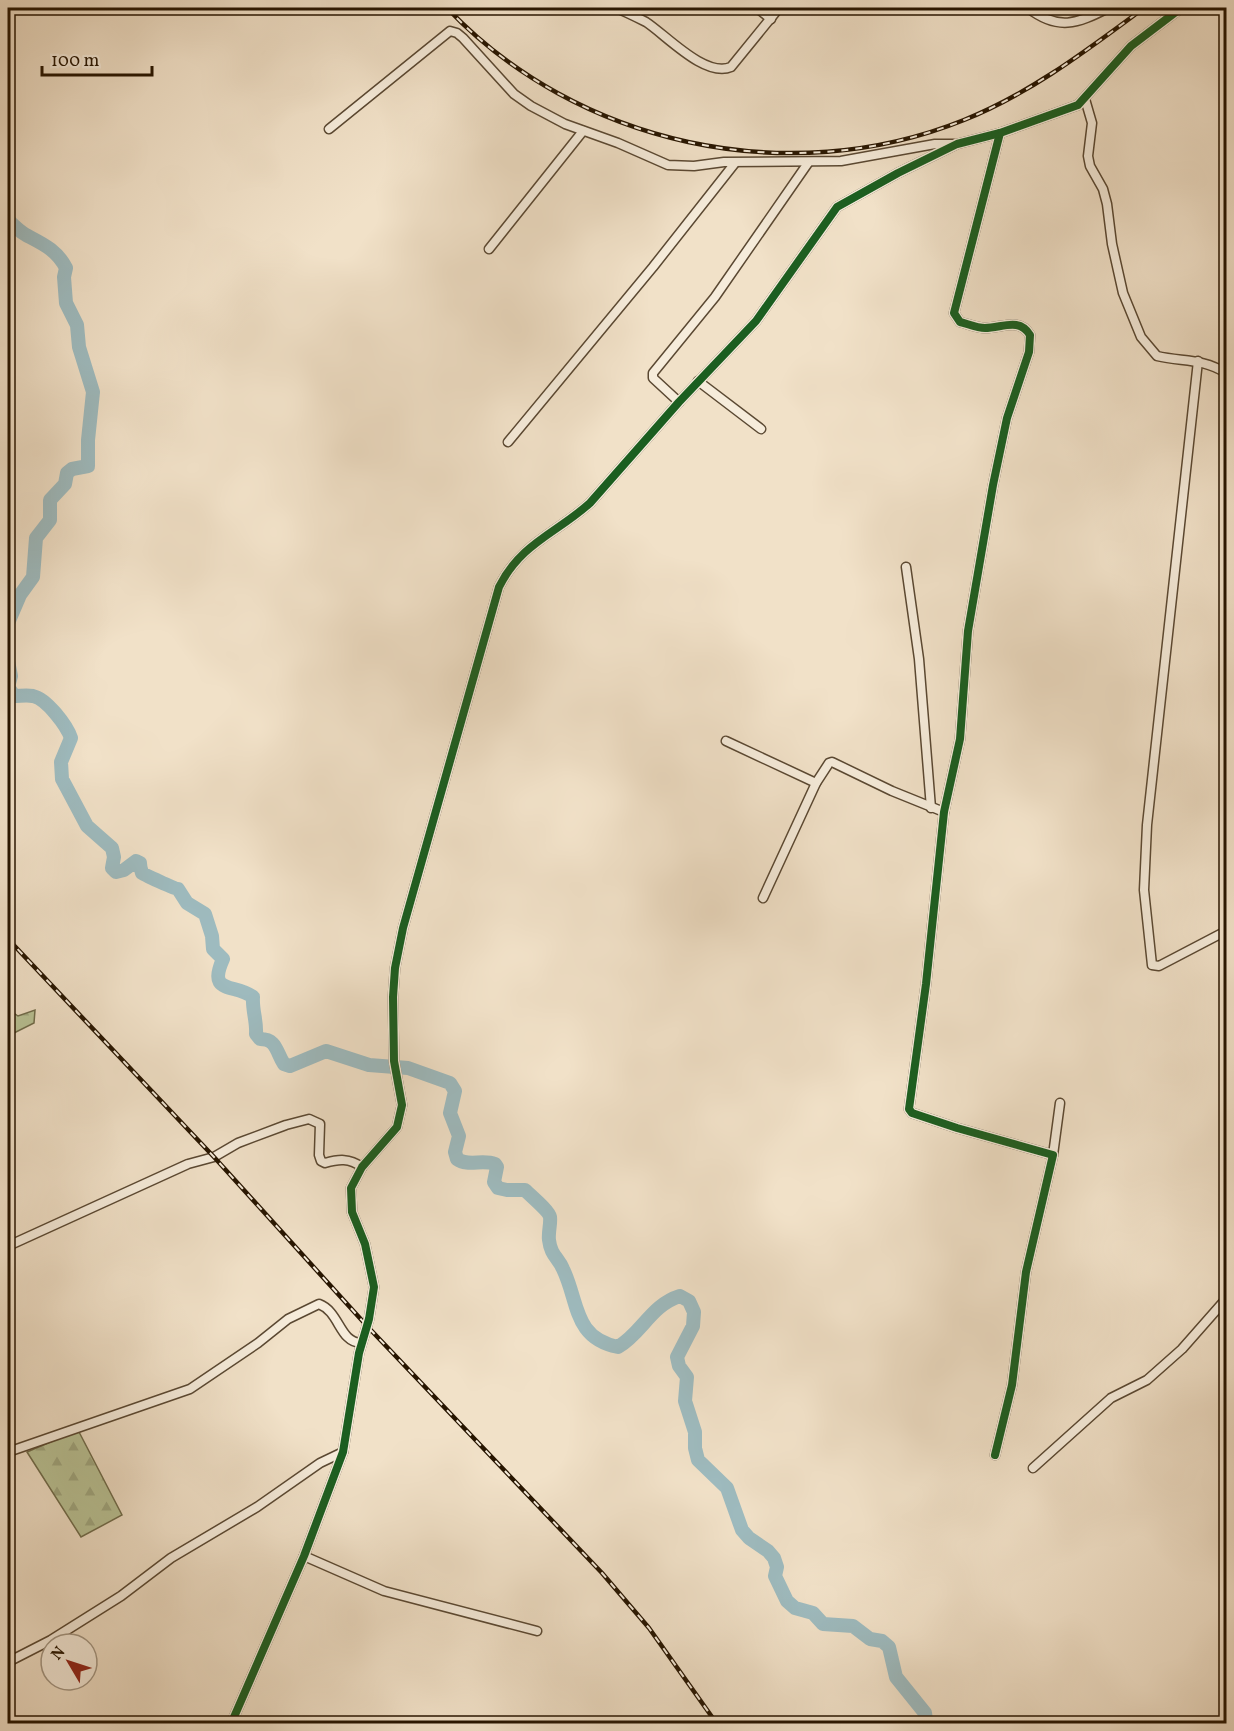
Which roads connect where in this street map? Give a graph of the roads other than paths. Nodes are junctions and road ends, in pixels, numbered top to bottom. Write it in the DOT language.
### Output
graph roads {
  1 [pos="616,8"];
  2 [pos="757,8"];
  3 [pos="778,8"];
  4 [pos="1028,8"];
  5 [pos="1108,8"];
  6 [pos="1181,8"];
  7 [pos="771,19"];
  8 [pos="1085,99"];
  9 [pos="329,129"];
  10 [pos="583,131"];
  11 [pos="1000,133"];
  12 [pos="957,144"];
  13 [pos="735,163"];
  14 [pos="808,163"];
  15 [pos="489,249"];
  16 [pos="1198,361"];
  17 [pos="1227,373"];
  18 [pos="698,381"];
  19 [pos="679,402"];
  20 [pos="761,429"];
  21 [pos="508,442"];
  22 [pos="906,567"];
  23 [pos="726,741"];
  24 [pos="816,783"];
  25 [pos="931,808"];
  26 [pos="944,812"];
  27 [pos="763,898"];
  28 [pos="1227,931"];
  29 [pos="1060,1103"];
  30 [pos="1053,1155"];
  31 [pos="362,1167"];
  32 [pos="8,1246"];
  33 [pos="1227,1299"];
  34 [pos="361,1343"];
  35 [pos="8,1452"];
  36 [pos="343,1452"];
  37 [pos="995,1455"];
  38 [pos="1033,1468"];
  39 [pos="304,1556"];
  40 [pos="537,1631"];
  41 [pos="8,1662"];
  42 [pos="231,1724"];
  1 -- 7 [label="street"];
  2 -- 7 [label="street"];
  3 -- 7 [label="street"];
  4 -- 5 [label="street"];
  6 -- 8 [label="street"];
  8 -- 11 [label="street"];
  8 -- 16 [label="street"];
  9 -- 10 [label="street"];
  10 -- 13 [label="street"];
  10 -- 15 [label="street"];
  11 -- 12 [label="street"];
  11 -- 26 [label="street"];
  12 -- 14 [label="street"];
  12 -- 18 [label="street"];
  13 -- 14 [label="street"];
  13 -- 21 [label="street"];
  14 -- 19 [label="street"];
  16 -- 17 [label="street"];
  16 -- 28 [label="street"];
  18 -- 19 [label="street"];
  18 -- 20 [label="street"];
  19 -- 31 [label="street"];
  22 -- 25 [label="street"];
  23 -- 24 [label="street"];
  24 -- 25 [label="street"];
  24 -- 27 [label="street"];
  25 -- 26 [label="street"];
  26 -- 30 [label="street"];
  29 -- 30 [label="street"];
  30 -- 37 [label="street"];
  31 -- 32 [label="street"];
  31 -- 34 [label="street"];
  33 -- 38 [label="street"];
  34 -- 35 [label="street"];
  34 -- 36 [label="street"];
  36 -- 39 [label="street"];
  36 -- 41 [label="street"];
  39 -- 40 [label="street"];
  39 -- 42 [label="street"];
}
